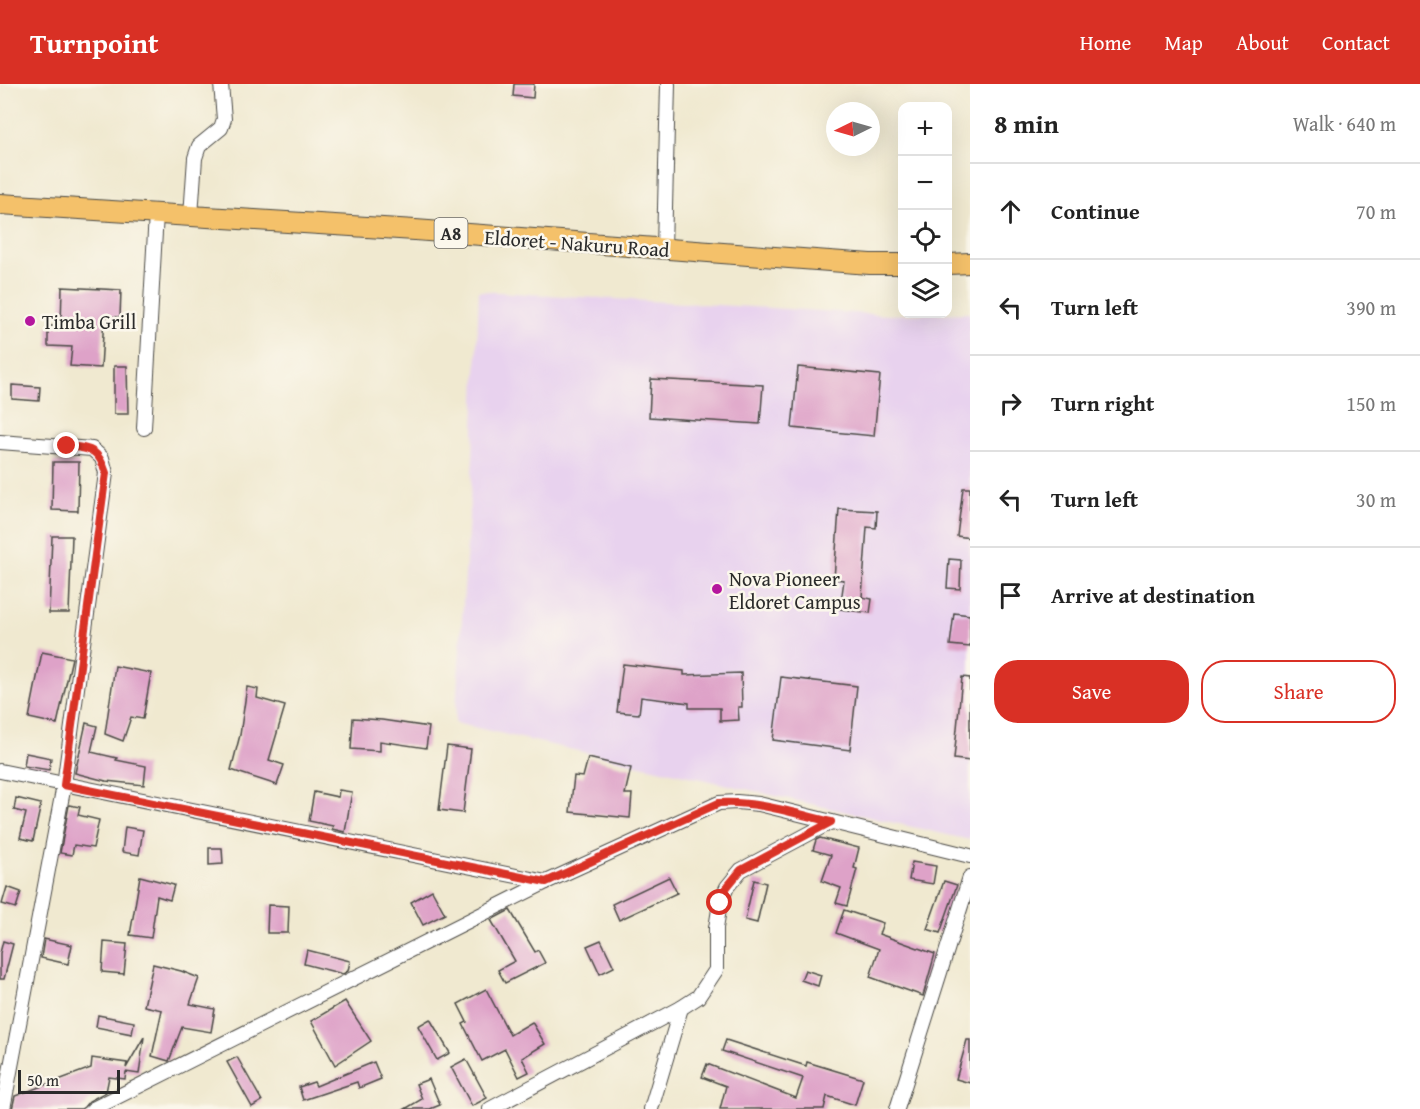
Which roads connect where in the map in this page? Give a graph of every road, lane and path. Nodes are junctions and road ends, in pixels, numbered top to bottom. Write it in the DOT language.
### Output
graph roads {
  1 [pos="221,84"];
  2 [pos="668,84"];
  3 [pos="0,204"];
  4 [pos="156,214"];
  5 [pos="191,216"];
  6 [pos="664,249"];
  7 [pos="970,263"];
  8 [pos="898,264"];
  9 [pos="952,264"];
  10 [pos="144,428"];
  11 [pos="0,442"];
  12 [pos="0,771"];
  13 [pos="64,785"];
  14 [pos="831,822"];
  15 [pos="970,856"];
  16 [pos="970,877"];
  17 [pos="546,882"];
  18 [pos="681,1008"];
  19 [pos="3,1109"];
  20 [pos="93,1109"];
  21 [pos="490,1109"];
  22 [pos="651,1109"];
  23 [pos="897,1109"];
  1 -- 5 [label="street"];
  2 -- 6 [label="street"];
  3 -- 4 [label="highway, Eldoret - Nakuru Road / A8"];
  4 -- 5 [label="highway, Eldoret - Nakuru Road / A8"];
  4 -- 10 [label="street"];
  5 -- 6 [label="highway, Eldoret - Nakuru Road / A8"];
  6 -- 8 [label="highway, Eldoret - Nakuru Road / A8"];
  7 -- 9 [label="highway"];
  11 -- 13 [label="street"];
  12 -- 13 [label="street"];
  13 -- 17 [label="street"];
  13 -- 19 [label="street"];
  14 -- 15 [label="street"];
  14 -- 17 [label="street"];
  14 -- 18 [label="street"];
  16 -- 23 [label="street"];
  17 -- 20 [label="street"];
  18 -- 21 [label="street"];
  18 -- 22 [label="street"];
}
